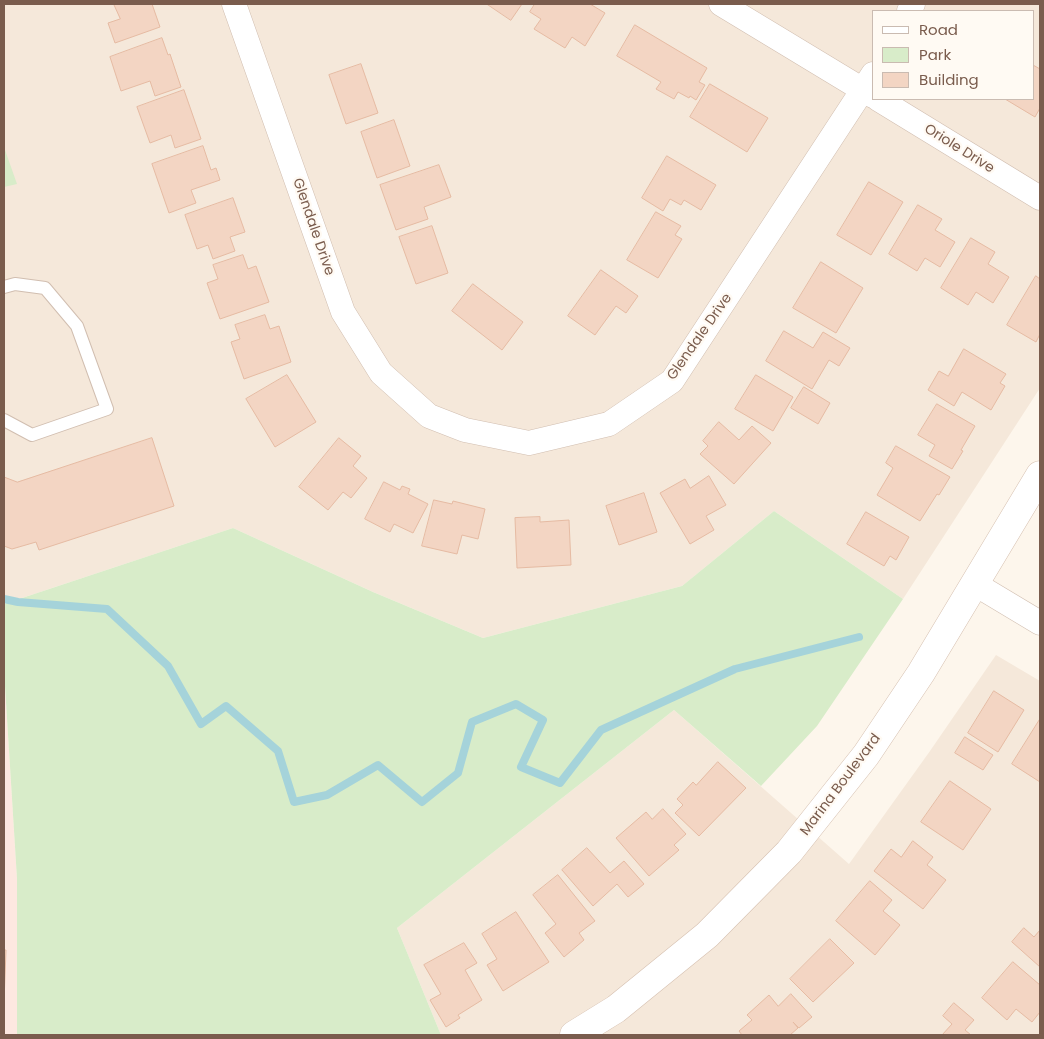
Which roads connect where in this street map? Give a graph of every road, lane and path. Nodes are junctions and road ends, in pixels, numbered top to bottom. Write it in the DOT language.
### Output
graph roads {
  1 [pos="234,4"];
  2 [pos="721,4"];
  3 [pos="872,89"];
  4 [pos="889,100"];
  5 [pos="1040,198"];
  6 [pos="4,287"];
  7 [pos="4,420"];
  8 [pos="1040,475"];
  9 [pos="975,584"];
  10 [pos="1040,623"];
  11 [pos="574,1035"];
  1 -- 3 [label="street, Glendale Drive"];
  2 -- 3 [label="street, Oriole Drive"];
  4 -- 5 [label="street, Oriole Drive"];
  6 -- 7 [label="lane"];
  8 -- 9 [label="street, Marina Boulevard"];
  9 -- 10 [label="street"];
  9 -- 11 [label="street, Marina Boulevard"];
}
